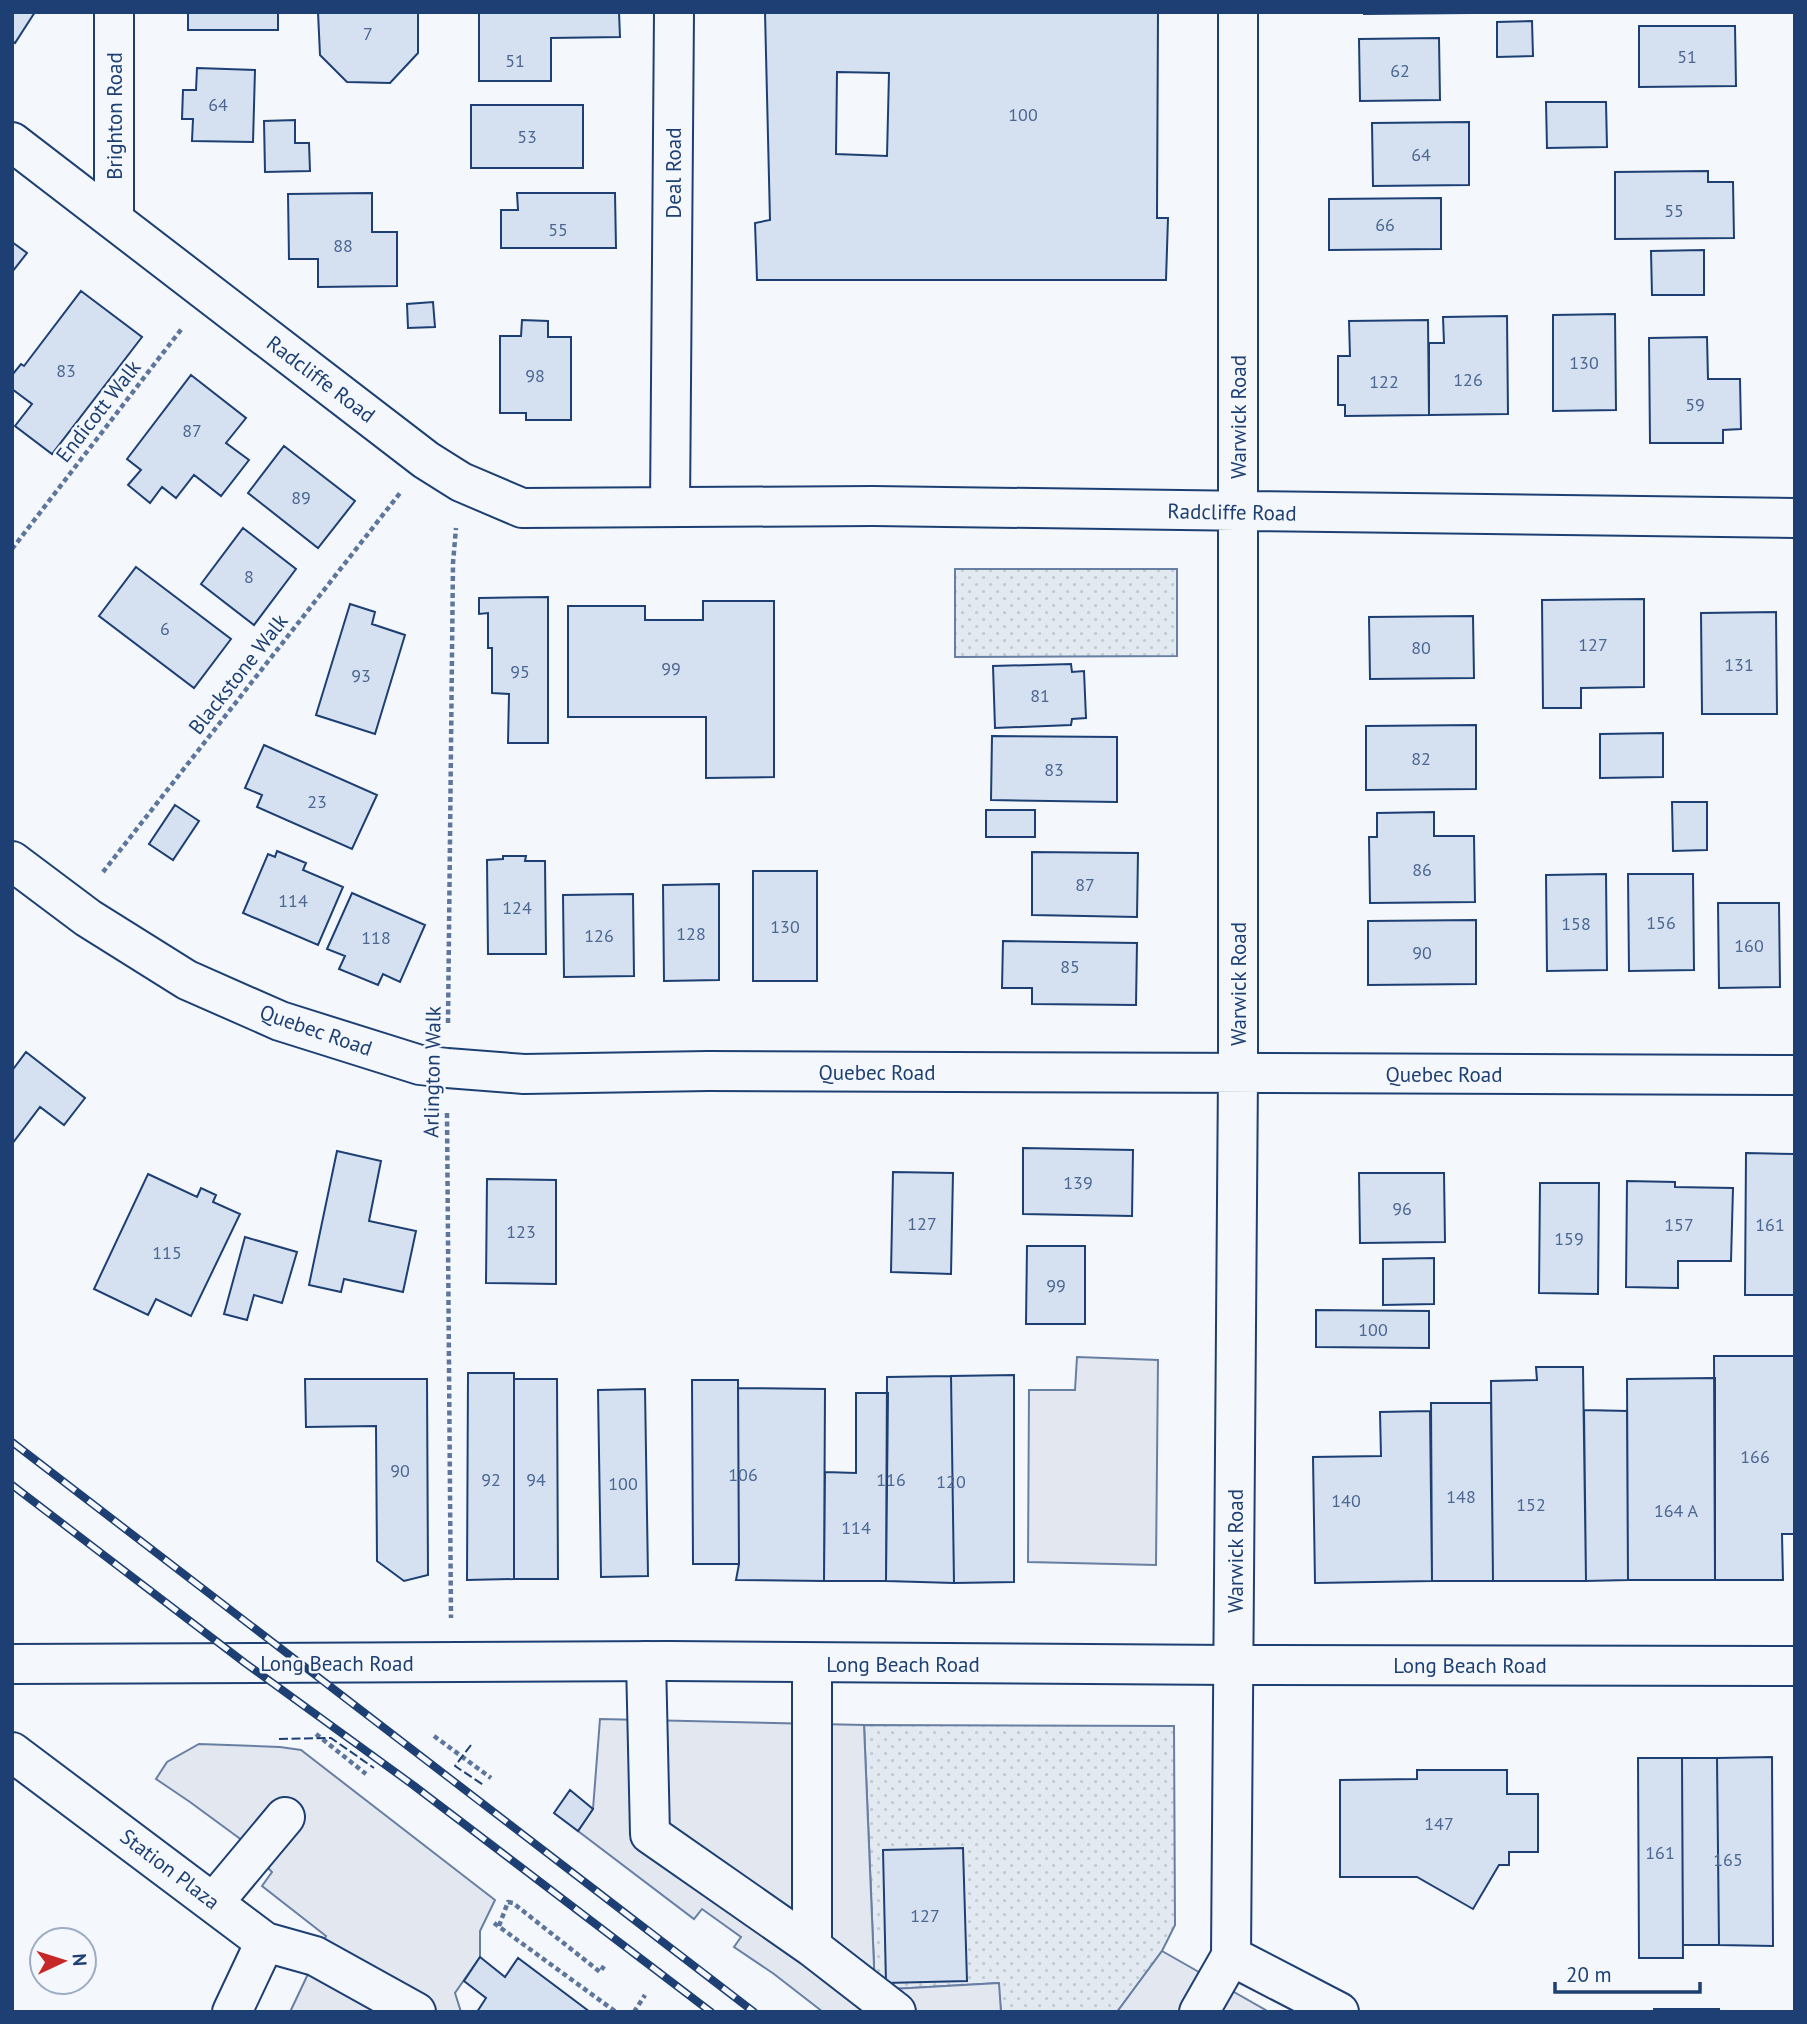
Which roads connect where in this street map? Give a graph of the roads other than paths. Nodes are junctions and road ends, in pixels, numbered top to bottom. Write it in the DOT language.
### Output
graph roads {
  1 [pos="114,12"];
  2 [pos="674,12"];
  3 [pos="1238,12"];
  4 [pos="12,142"];
  5 [pos="114,220"];
  6 [pos="670,506"];
  7 [pos="1238,513"];
  8 [pos="1795,518"];
  9 [pos="12,860"];
  10 [pos="1238,1074"];
  11 [pos="1795,1075"];
  12 [pos="646,1661"];
  13 [pos="812,1663"];
  14 [pos="12,1664"];
  15 [pos="1234,1665"];
  16 [pos="1795,1666"];
  17 [pos="12,1752"];
  18 [pos="285,1816"];
  19 [pos="214,1902"];
  20 [pos="265,1942"];
  21 [pos="812,1947"];
  22 [pos="1231,1956"];
  23 [pos="232,2012"];
  24 [pos="416,2012"];
  25 [pos="896,2012"];
  26 [pos="1199,2012"];
  27 [pos="1339,2012"];
  1 -- 5 [label="street, Brighton Road"];
  2 -- 6 [label="street, Deal Road"];
  3 -- 7 [label="street, Warwick Road"];
  4 -- 5 [label="street, Radcliffe Road"];
  5 -- 6 [label="street, Radcliffe Road"];
  6 -- 7 [label="street, Radcliffe Road"];
  7 -- 8 [label="street, Radcliffe Road"];
  7 -- 10 [label="street, Warwick Road"];
  9 -- 10 [label="street, Quebec Road"];
  10 -- 11 [label="street, Quebec Road"];
  10 -- 15 [label="street, Warwick Road"];
  12 -- 13 [label="street, Long Beach Road"];
  12 -- 14 [label="street, Long Beach Road"];
  12 -- 21 [label="street"];
  13 -- 15 [label="street, Long Beach Road"];
  13 -- 21 [label="street"];
  15 -- 16 [label="street, Long Beach Road"];
  15 -- 22 [label="street, Warwick Road"];
  17 -- 19 [label="street, Station Plaza"];
  18 -- 19 [label="street"];
  19 -- 20 [label="street, Station Plaza"];
  20 -- 23 [label="street"];
  20 -- 24 [label="street"];
  21 -- 25 [label="street"];
  22 -- 26 [label="street"];
  22 -- 27 [label="street"];
}
